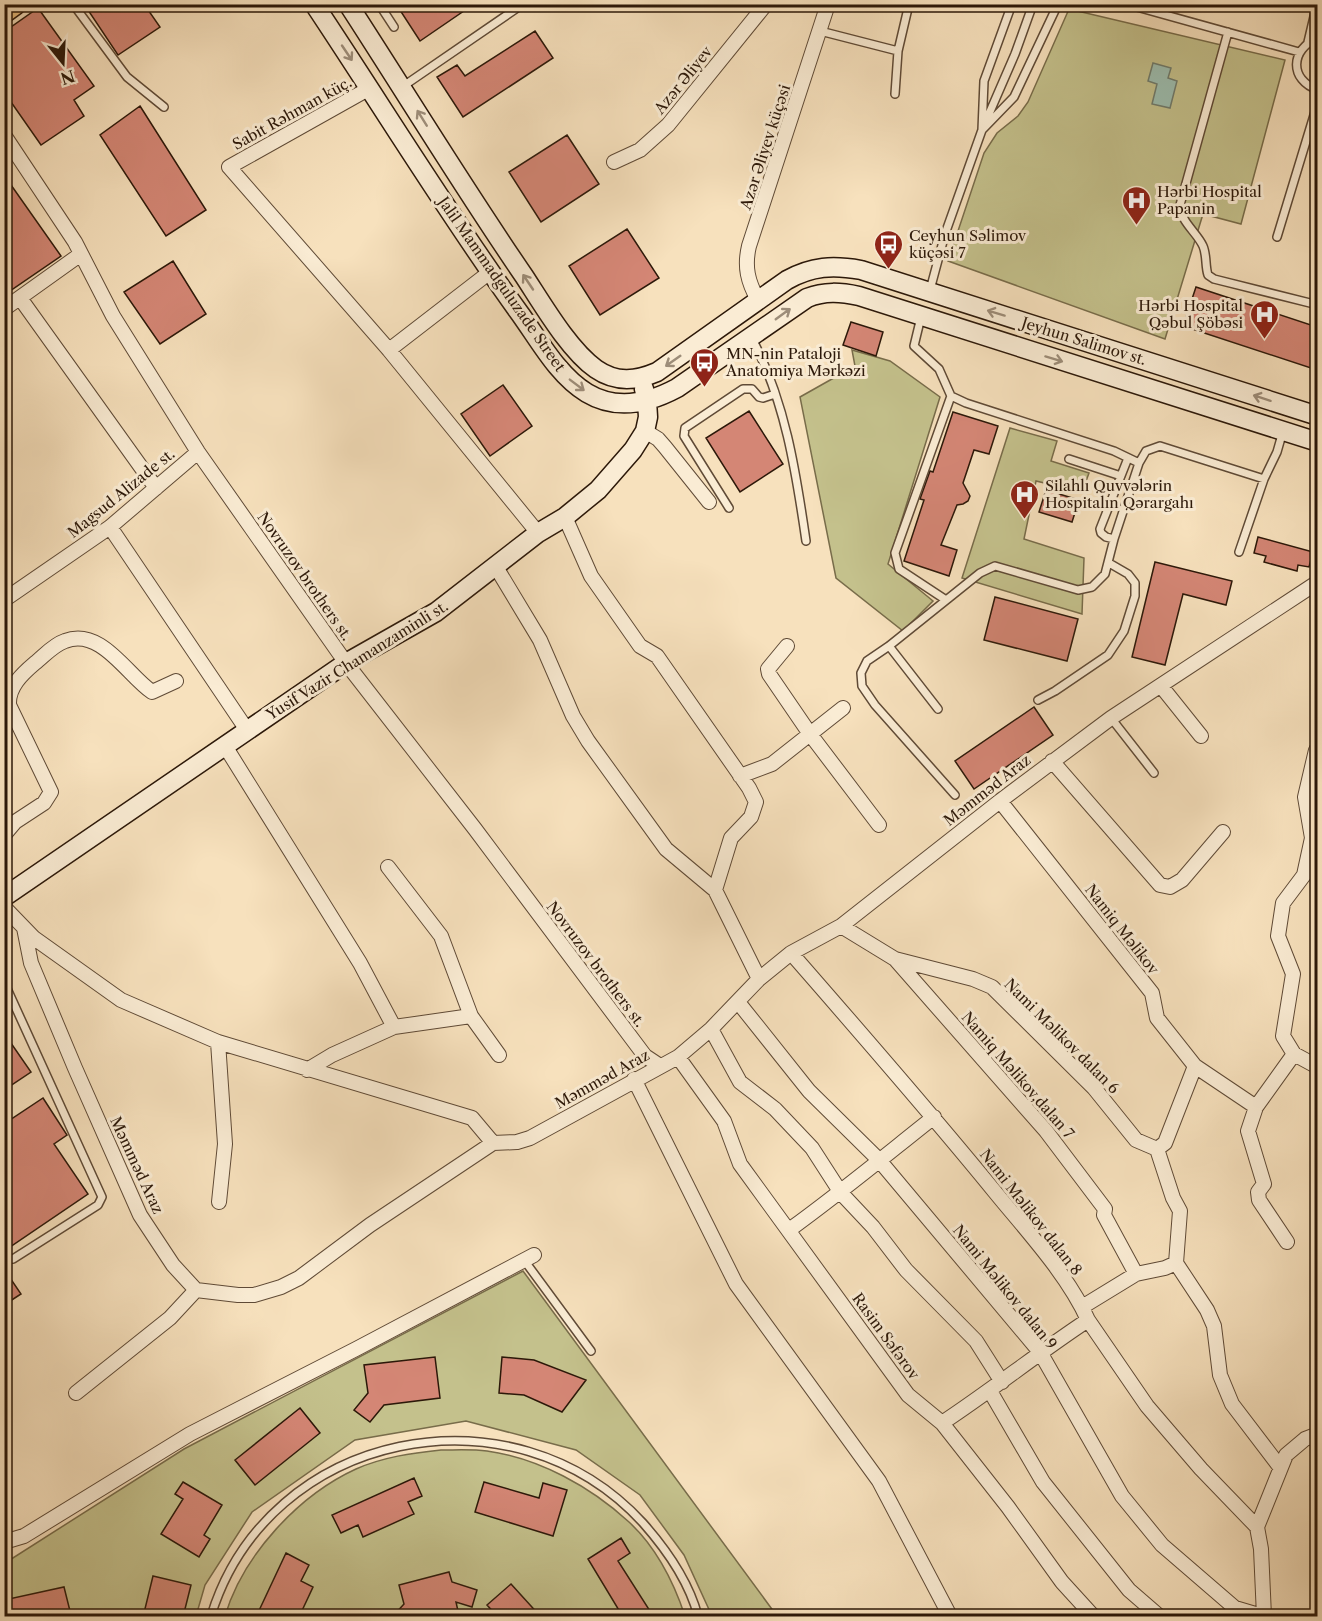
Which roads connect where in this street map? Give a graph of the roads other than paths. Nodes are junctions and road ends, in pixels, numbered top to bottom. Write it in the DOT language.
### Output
graph roads {
  1 [pos="15,4"];
  2 [pos="73,4"];
  3 [pos="314,4"];
  4 [pos="348,4"];
  5 [pos="379,4"];
  6 [pos="523,4"];
  7 [pos="572,4"];
  8 [pos="588,4"];
  9 [pos="766,4"];
  10 [pos="909,4"];
  11 [pos="1012,4"];
  12 [pos="1033,4"];
  13 [pos="1058,4"];
  14 [pos="1126,4"];
  15 [pos="1317,4"];
  16 [pos="824,6"];
  17 [pos="4,12"];
  18 [pos="394,27"];
  19 [pos="820,31"];
  20 [pos="1228,32"];
  21 [pos="1317,38"];
  22 [pos="1308,42"];
  23 [pos="898,51"];
  24 [pos="1299,52"];
  25 [pos="402,87"];
  26 [pos="370,88"];
  27 [pos="1317,90"];
  28 [pos="895,94"];
  29 [pos="1317,102"];
  30 [pos="164,107"];
  31 [pos="982,130"];
  32 [pos="4,135"];
  33 [pos="614,162"];
  34 [pos="462,181"];
  35 [pos="440,195"];
  36 [pos="1277,237"];
  37 [pos="81,254"];
  38 [pos="490,272"];
  39 [pos="929,292"];
  40 [pos="859,296"];
  41 [pos="20,298"];
  42 [pos="758,300"];
  43 [pos="1317,305"];
  44 [pos="4,309"];
  45 [pos="921,317"];
  46 [pos="751,337"];
  47 [pos="389,350"];
  48 [pos="641,379"];
  49 [pos="775,394"];
  50 [pos="951,396"];
  51 [pos="647,401"];
  52 [pos="1317,416"];
  53 [pos="645,431"];
  54 [pos="1283,431"];
  55 [pos="1317,442"];
  56 [pos="198,452"];
  57 [pos="1128,458"];
  58 [pos="1069,459"];
  59 [pos="1139,463"];
  60 [pos="1121,476"];
  61 [pos="1264,479"];
  62 [pos="156,488"];
  63 [pos="709,502"];
  64 [pos="729,508"];
  65 [pos="565,517"];
  66 [pos="110,527"];
  67 [pos="538,533"];
  68 [pos="1114,539"];
  69 [pos="807,541"];
  70 [pos="1239,552"];
  71 [pos="1109,562"];
  72 [pos="496,567"];
  73 [pos="1317,582"];
  74 [pos="4,600"];
  75 [pos="946,600"];
  76 [pos="787,646"];
  77 [pos="889,646"];
  78 [pos="346,663"];
  79 [pos="176,681"];
  80 [pos="1161,686"];
  81 [pos="1038,700"];
  82 [pos="843,708"];
  83 [pos="938,709"];
  84 [pos="1111,718"];
  85 [pos="247,730"];
  86 [pos="810,734"];
  87 [pos="1201,736"];
  88 [pos="225,746"];
  89 [pos="1317,749"];
  90 [pos="1052,760"];
  91 [pos="1154,773"];
  92 [pos="740,776"];
  93 [pos="955,795"];
  94 [pos="1000,801"];
  95 [pos="879,825"];
  96 [pos="1223,832"];
  97 [pos="4,835"];
  98 [pos="388,867"];
  99 [pos="716,890"];
  100 [pos="4,897"];
  101 [pos="4,908"];
  102 [pos="841,926"];
  103 [pos="24,928"];
  104 [pos="791,953"];
  105 [pos="894,959"];
  106 [pos="759,979"];
  107 [pos="5,986"];
  108 [pos="738,1002"];
  109 [pos="471,1016"];
  110 [pos="394,1027"];
  111 [pos="711,1029"];
  112 [pos="218,1042"];
  113 [pos="1294,1054"];
  114 [pos="499,1055"];
  115 [pos="678,1057"];
  116 [pos="660,1066"];
  117 [pos="1194,1066"];
  118 [pos="1317,1066"];
  119 [pos="307,1070"];
  120 [pos="634,1079"];
  121 [pos="1256,1107"];
  122 [pos="934,1117"];
  123 [pos="493,1143"];
  124 [pos="1157,1149"];
  125 [pos="879,1160"];
  126 [pos="840,1193"];
  127 [pos="219,1202"];
  128 [pos="789,1230"];
  129 [pos="1287,1242"];
  130 [pos="529,1258"];
  131 [pos="13,1259"];
  132 [pos="1176,1263"];
  133 [pos="1136,1274"];
  134 [pos="196,1290"];
  135 [pos="1082,1307"];
  136 [pos="1088,1320"];
  137 [pos="591,1351"];
  138 [pos="1040,1352"];
  139 [pos="1002,1382"];
  140 [pos="990,1391"];
  141 [pos="76,1393"];
  142 [pos="942,1423"];
  143 [pos="1317,1434"];
  144 [pos="1280,1467"];
  145 [pos="1257,1527"];
  146 [pos="4,1542"];
  147 [pos="211,1617"];
  148 [pos="698,1617"];
  149 [pos="950,1617"];
  150 [pos="1093,1617"];
  151 [pos="1159,1617"];
  152 [pos="1263,1617"];
  1 -- 17 [label="main road"];
  2 -- 30 [label="lane"];
  3 -- 26 [label="main road, Jalil Mammadguluzade Street, one-way"];
  4 -- 25 [label="main road, Jalil Mammadguluzade Street"];
  5 -- 18 [label="lane"];
  6 -- 25 [label="lane"];
  7 -- 8 [label="lane"];
  9 -- 33 [label="street, Azər Əliyev"];
  10 -- 23 [label="lane"];
  11 -- 31 [label="lane"];
  12 -- 31 [label="lane"];
  13 -- 31 [label="lane"];
  14 -- 20 [label="lane"];
  15 -- 22 [label="lane"];
  16 -- 19 [label="street, Azər Əliyev küçəsi"];
  19 -- 23 [label="lane"];
  19 -- 42 [label="street, Azər Əliyev küçəsi"];
  20 -- 24 [label="lane"];
  20 -- 43 [label="lane"];
  21 -- 22 [label="lane"];
  22 -- 24 [label="lane"];
  23 -- 28 [label="lane"];
  24 -- 27 [label="lane"];
  34 -- 25 [label="main road, Jalil Mammadguluzade Street, one-way"];
  26 -- 35 [label="main road, Jalil Mammadguluzade Street"];
  26 -- 47 [label="street, Sabit Rəhman küç."];
  29 -- 36 [label="lane"];
  31 -- 39 [label="lane"];
  32 -- 37 [label="street, Novruzov brothers st."];
  34 -- 35 [label="main road"];
  48 -- 34 [label="main road, Jalil Mammadguluzade Street, one-way"];
  35 -- 38 [label="main road, Jalil Mammadguluzade Street"];
  37 -- 41 [label="street"];
  37 -- 56 [label="street, Novruzov brothers st."];
  38 -- 47 [label="street"];
  38 -- 51 [label="main road, Jalil Mammadguluzade Street, one-way"];
  39 -- 42 [label="main road, Jeyhun Salimov st."];
  39 -- 45 [label="main road"];
  52 -- 39 [label="main road, Jeyhun Salimov st., one-way"];
  40 -- 45 [label="main road, Jeyhun Salimov st."];
  46 -- 40 [label="main road, Jalil Mammadguluzade Street, one-way"];
  41 -- 44 [label="street"];
  41 -- 62 [label="street"];
  42 -- 48 [label="main road, one-way"];
  45 -- 50 [label="lane"];
  45 -- 54 [label="main road, Jeyhun Salimov st., one-way"];
  46 -- 49 [label="lane"];
  46 -- 51 [label="main road, Jalil Mammadguluzade Street"];
  47 -- 67 [label="street"];
  48 -- 51 [label="main road"];
  49 -- 64 [label="lane"];
  49 -- 69 [label="lane"];
  50 -- 57 [label="lane"];
  50 -- 75 [label="lane"];
  51 -- 53 [label="main road"];
  53 -- 63 [label="street"];
  53 -- 65 [label="main road, Yusif Vazir Chamanzaminli st."];
  54 -- 55 [label="main road, Jeyhun Salimov st."];
  54 -- 61 [label="lane"];
  56 -- 62 [label="street, Magsud Alizade st."];
  56 -- 78 [label="street, Novruzov brothers st."];
  57 -- 59 [label="lane"];
  57 -- 60 [label="lane"];
  58 -- 60 [label="lane"];
  59 -- 61 [label="lane"];
  59 -- 68 [label="lane"];
  60 -- 68 [label="lane"];
  61 -- 70 [label="lane"];
  62 -- 66 [label="street, Magsud Alizade st."];
  65 -- 67 [label="main road, Yusif Vazir Chamanzaminli st."];
  65 -- 92 [label="street"];
  66 -- 74 [label="street, Magsud Alizade st."];
  66 -- 85 [label="street"];
  67 -- 72 [label="main road, Yusif Vazir Chamanzaminli st."];
  68 -- 71 [label="lane"];
  71 -- 75 [label="lane"];
  71 -- 81 [label="lane"];
  72 -- 78 [label="main road, Yusif Vazir Chamanzaminli st."];
  72 -- 99 [label="street"];
  73 -- 80 [label="street, Məmməd Araz"];
  75 -- 77 [label="lane"];
  76 -- 86 [label="street"];
  77 -- 83 [label="lane"];
  77 -- 93 [label="lane"];
  78 -- 85 [label="main road, Yusif Vazir Chamanzaminli st."];
  78 -- 116 [label="street, Novruzov brothers st."];
  79 -- 97 [label="street"];
  80 -- 84 [label="street, Məmməd Araz"];
  80 -- 87 [label="street"];
  82 -- 86 [label="street"];
  84 -- 90 [label="street, Məmməd Araz"];
  84 -- 91 [label="lane"];
  85 -- 88 [label="main road, Yusif Vazir Chamanzaminli st."];
  86 -- 92 [label="street"];
  86 -- 95 [label="street"];
  88 -- 100 [label="main road, Yusif Vazir Chamanzaminli st."];
  88 -- 110 [label="street"];
  89 -- 113 [label="street"];
  90 -- 94 [label="street, Məmməd Araz"];
  90 -- 96 [label="street"];
  92 -- 99 [label="street"];
  94 -- 102 [label="street, Məmməd Araz"];
  94 -- 117 [label="street, Namiq Məlikov"];
  98 -- 109 [label="street"];
  99 -- 106 [label="street"];
  101 -- 103 [label="street"];
  102 -- 104 [label="street, Məmməd Araz"];
  102 -- 105 [label="street, Namiq Məlikov,dalan 7"];
  103 -- 112 [label="street"];
  103 -- 134 [label="street, Məmməd Araz"];
  104 -- 106 [label="street, Məmməd Araz"];
  104 -- 122 [label="street, Nami Məlikov dalan 8"];
  105 -- 124 [label="street, Nami Məlikov dalan 6"];
  105 -- 133 [label="street, Namiq Məlikov,dalan 7"];
  106 -- 108 [label="street, Məmməd Araz"];
  107 -- 131 [label="lane"];
  108 -- 111 [label="street, Məmməd Araz"];
  108 -- 125 [label="street, Nami Məlikov dalan 9"];
  109 -- 110 [label="street"];
  109 -- 114 [label="street"];
  110 -- 119 [label="street"];
  111 -- 115 [label="street, Məmməd Araz"];
  111 -- 126 [label="street"];
  112 -- 119 [label="street"];
  112 -- 127 [label="street"];
  113 -- 118 [label="street"];
  113 -- 121 [label="street"];
  115 -- 116 [label="street, Məmməd Araz"];
  115 -- 128 [label="street, Rasim Səfərov"];
  116 -- 120 [label="street, Məmməd Araz"];
  117 -- 121 [label="street, Namiq Məlikov"];
  117 -- 124 [label="street"];
  119 -- 123 [label="street"];
  120 -- 123 [label="street, Məmməd Araz"];
  120 -- 149 [label="street"];
  121 -- 129 [label="street"];
  122 -- 125 [label="street"];
  122 -- 135 [label="street, Nami Məlikov dalan 8"];
  123 -- 134 [label="street, Məmməd Araz"];
  124 -- 132 [label="street"];
  125 -- 126 [label="street"];
  125 -- 138 [label="street, Nami Məlikov dalan 9"];
  126 -- 128 [label="street"];
  126 -- 139 [label="street"];
  128 -- 142 [label="street, Rasim Səfərov"];
  130 -- 137 [label="lane"];
  130 -- 146 [label="street"];
  132 -- 133 [label="street"];
  132 -- 144 [label="street"];
  133 -- 135 [label="street"];
  134 -- 141 [label="street"];
  135 -- 136 [label="street, Nami Məlikov dalan 8"];
  136 -- 138 [label="street"];
  136 -- 145 [label="street, Nami Məlikov dalan 8"];
  138 -- 139 [label="street"];
  138 -- 152 [label="street, Nami Məlikov dalan 9"];
  139 -- 140 [label="street"];
  140 -- 142 [label="street"];
  140 -- 151 [label="street"];
  142 -- 150 [label="street, Rasim Səfərov"];
  143 -- 144 [label="street"];
  144 -- 145 [label="street"];
  145 -- 152 [label="street"];
  147 -- 148 [label="lane"];
}
